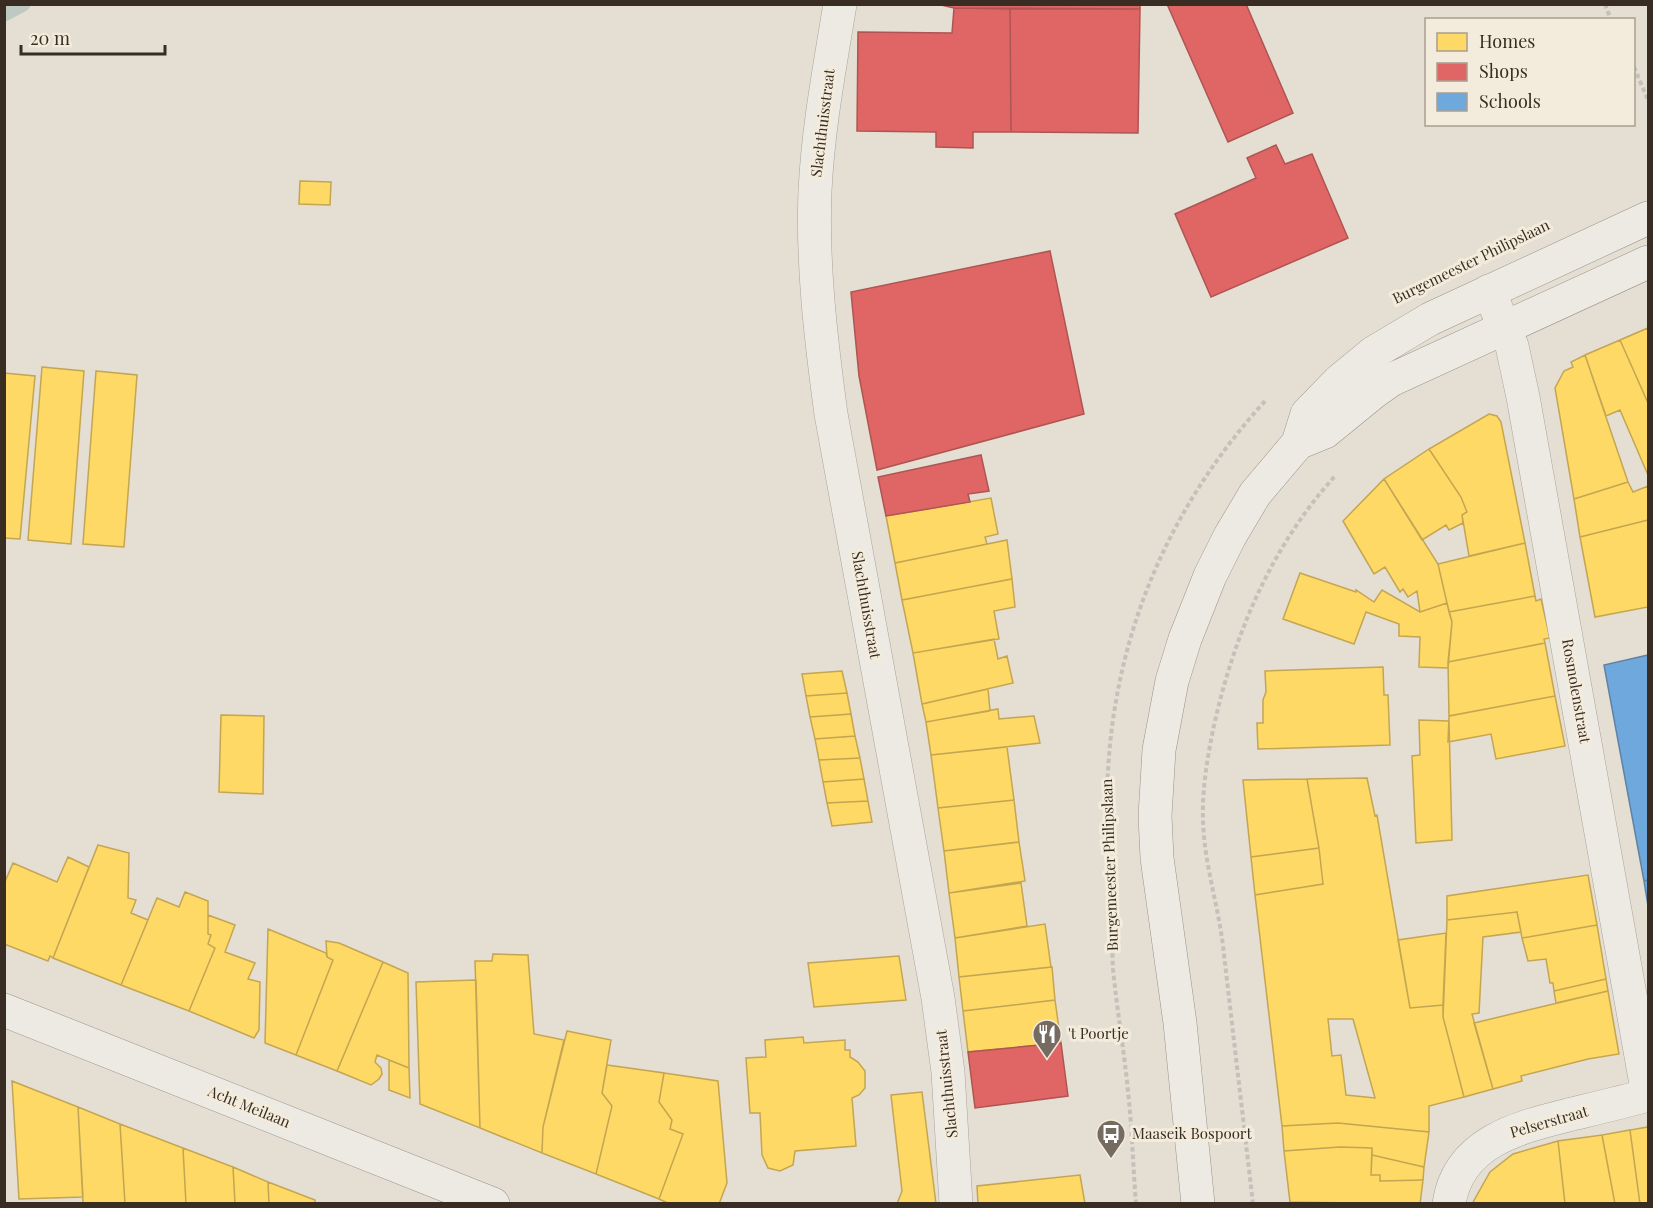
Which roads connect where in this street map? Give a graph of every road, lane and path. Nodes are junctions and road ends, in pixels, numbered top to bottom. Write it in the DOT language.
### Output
graph roads {
  1 [pos="840,4"];
  2 [pos="1635,69"];
  3 [pos="1648,100"];
  4 [pos="1648,218"];
  5 [pos="1648,262"];
  6 [pos="1489,291"];
  7 [pos="1505,327"];
  8 [pos="1273,392"];
  9 [pos="1298,443"];
  10 [pos="1338,474"];
  11 [pos="4,1010"];
  12 [pos="1648,1095"];
  13 [pos="494,1203"];
  14 [pos="956,1203"];
  15 [pos="1136,1203"];
  16 [pos="1198,1203"];
  17 [pos="1253,1203"];
  18 [pos="1449,1203"];
  1 -- 14 [label="street, Slachthuisstraat"];
  2 -- 3 [label="path"];
  4 -- 6 [label="street"];
  5 -- 7 [label="street"];
  6 -- 7 [label="street, Rosmolenstraat"];
  6 -- 9 [label="street"];
  7 -- 9 [label="street"];
  7 -- 12 [label="street, Rosmolenstraat"];
  8 -- 15 [label="path, Burgemeester Philipslaan"];
  9 -- 16 [label="street"];
  10 -- 17 [label="path"];
  11 -- 13 [label="street, Acht Meilaan"];
  12 -- 18 [label="street, Pelserstraat"];
}
